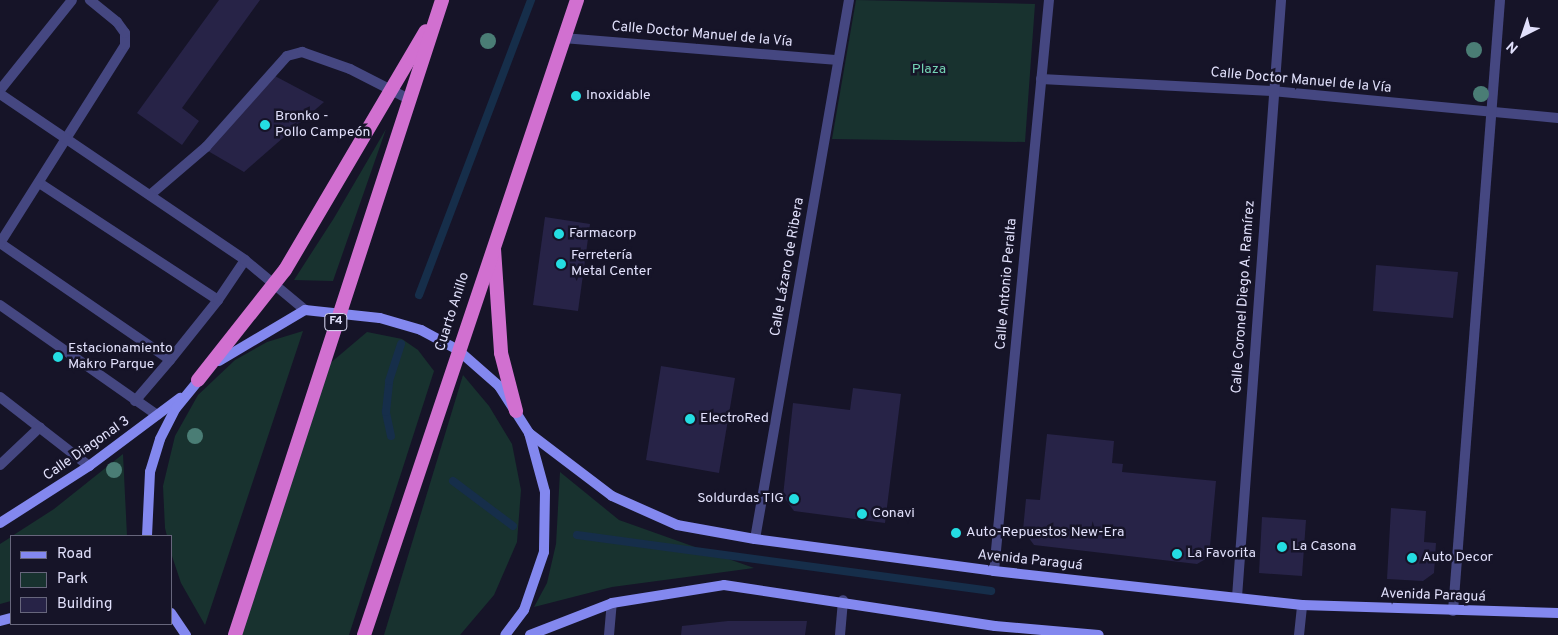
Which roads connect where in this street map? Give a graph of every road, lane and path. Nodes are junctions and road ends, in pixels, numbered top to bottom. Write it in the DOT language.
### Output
graph roads {
  1 [pos="72,0"];
  2 [pos="90,0"];
  3 [pos="577,0"];
  4 [pos="848,0"];
  5 [pos="1049,0"];
  6 [pos="1281,0"];
  7 [pos="1500,0"];
  8 [pos="441,4"];
  9 [pos="563,38"];
  10 [pos="838,60"];
  11 [pos="1040,79"];
  12 [pos="0,90"];
  13 [pos="391,90"];
  14 [pos="1272,91"];
  15 [pos="0,94"];
  16 [pos="409,99"];
  17 [pos="1490,112"];
  18 [pos="1558,118"];
  19 [pos="67,138"];
  20 [pos="41,184"];
  21 [pos="150,195"];
  22 [pos="494,241"];
  23 [pos="0,243"];
  24 [pos="245,260"];
  25 [pos="276,283"];
  26 [pos="218,300"];
  27 [pos="0,305"];
  28 [pos="305,310"];
  29 [pos="338,315"];
  30 [pos="458,350"];
  31 [pos="170,360"];
  32 [pos="198,380"];
  33 [pos="187,392"];
  34 [pos="0,397"];
  35 [pos="135,401"];
  36 [pos="516,412"];
  37 [pos="157,415"];
  38 [pos="40,427"];
  39 [pos="529,433"];
  40 [pos="0,465"];
  41 [pos="89,466"];
  42 [pos="0,524"];
  43 [pos="147,535"];
  44 [pos="754,539"];
  45 [pos="994,571"];
  46 [pos="1238,597"];
  47 [pos="843,600"];
  48 [pos="612,603"];
  49 [pos="1302,604"];
  50 [pos="1453,611"];
  51 [pos="1558,613"];
  52 [pos="172,615"];
  53 [pos="171,625"];
  54 [pos="1068,633"];
  55 [pos="185,635"];
  56 [pos="235,635"];
  57 [pos="364,635"];
  58 [pos="505,635"];
  59 [pos="530,635"];
  60 [pos="609,635"];
  61 [pos="840,635"];
  62 [pos="1099,635"];
  63 [pos="1299,635"];
  1 -- 12 [label="street"];
  2 -- 19 [label="street"];
  3 -- 9 [label="highway, Cuarto Anillo"];
  4 -- 10 [label="street, Calle Lázaro de Ribera"];
  5 -- 11 [label="street, Calle Antonio Peralta"];
  6 -- 14 [label="street, Calle Coronel Diego A. Ramírez"];
  7 -- 17 [label="street"];
  8 -- 13 [label="highway"];
  8 -- 16 [label="highway, F4"];
  9 -- 10 [label="street, Calle Doctor Manuel de la Vía"];
  9 -- 22 [label="highway, Cuarto Anillo"];
  10 -- 44 [label="street, Calle Lázaro de Ribera"];
  11 -- 14 [label="street, Calle Doctor Manuel de la Vía"];
  11 -- 45 [label="street, Calle Antonio Peralta"];
  13 -- 16 [label="street"];
  13 -- 21 [label="street"];
  13 -- 25 [label="highway"];
  14 -- 17 [label="street, Calle Doctor Manuel de la Vía"];
  14 -- 46 [label="street, Calle Coronel Diego A. Ramírez"];
  15 -- 19 [label="street"];
  16 -- 29 [label="highway, F4"];
  17 -- 18 [label="street, Calle Doctor Manuel de la Vía"];
  17 -- 50 [label="street"];
  19 -- 20 [label="street"];
  19 -- 21 [label="street"];
  20 -- 23 [label="street"];
  20 -- 26 [label="street"];
  21 -- 24 [label="street"];
  22 -- 30 [label="highway, Cuarto Anillo"];
  22 -- 36 [label="highway"];
  23 -- 31 [label="street"];
  24 -- 25 [label="street"];
  24 -- 26 [label="street"];
  25 -- 28 [label="street"];
  25 -- 32 [label="highway"];
  26 -- 31 [label="street"];
  27 -- 35 [label="street"];
  28 -- 29 [label="main road"];
  28 -- 32 [label="main road"];
  29 -- 30 [label="main road"];
  29 -- 56 [label="highway, F4"];
  30 -- 36 [label="main road"];
  30 -- 57 [label="highway, Cuarto Anillo"];
  31 -- 35 [label="street"];
  32 -- 33 [label="main road"];
  33 -- 37 [label="main road, Calle Diagonal 3"];
  33 -- 43 [label="main road"];
  34 -- 38 [label="street"];
  35 -- 37 [label="street"];
  36 -- 39 [label="main road"];
  37 -- 41 [label="main road, Calle Diagonal 3"];
  38 -- 40 [label="street"];
  38 -- 41 [label="street"];
  39 -- 44 [label="main road, Avenida Paraguá"];
  39 -- 58 [label="main road"];
  41 -- 42 [label="main road, Calle Diagonal 3"];
  44 -- 45 [label="main road, Avenida Paraguá"];
  45 -- 46 [label="main road, Avenida Paraguá"];
  46 -- 49 [label="main road, Avenida Paraguá"];
  47 -- 48 [label="main road"];
  47 -- 54 [label="main road"];
  47 -- 61 [label="street"];
  48 -- 59 [label="main road"];
  48 -- 60 [label="street"];
  49 -- 50 [label="main road, Avenida Paraguá"];
  49 -- 63 [label="street"];
  50 -- 51 [label="main road, Avenida Paraguá"];
  52 -- 55 [label="main road"];
  53 -- 55 [label="main road"];
  54 -- 62 [label="main road"];
}
